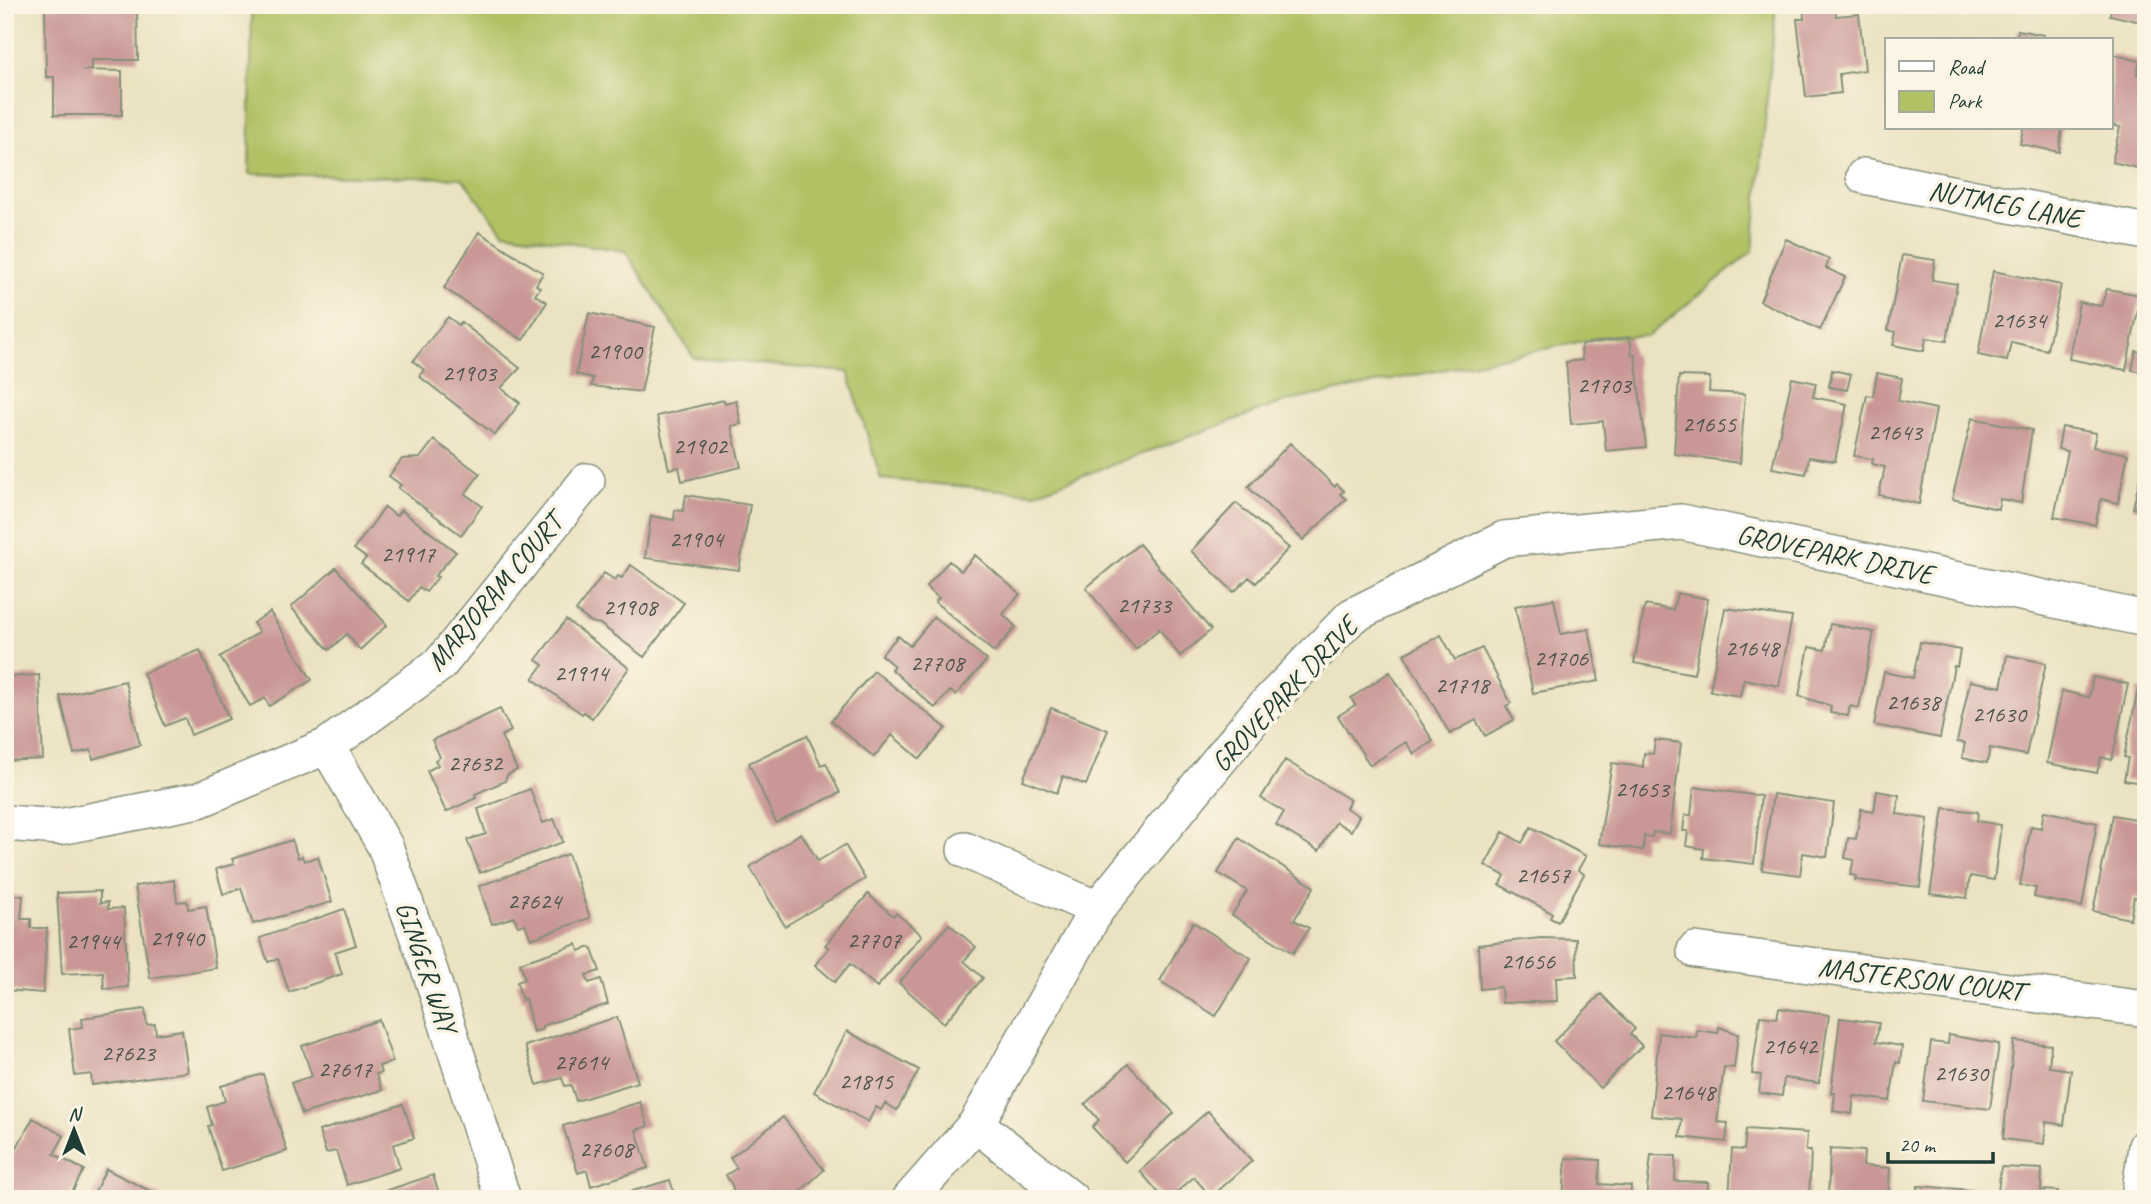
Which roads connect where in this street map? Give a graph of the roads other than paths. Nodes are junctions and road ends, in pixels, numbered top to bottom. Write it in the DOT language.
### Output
graph roads {
  1 [pos="1864,176"];
  2 [pos="2146,232"];
  3 [pos="587,481"];
  4 [pos="2146,619"];
  5 [pos="327,746"];
  6 [pos="5,823"];
  7 [pos="965,850"];
  8 [pos="1097,909"];
  9 [pos="1695,950"];
  10 [pos="2146,1009"];
  11 [pos="976,1124"];
  12 [pos="2146,1146"];
  13 [pos="503,1199"];
  14 [pos="910,1199"];
  15 [pos="1071,1199"];
  16 [pos="2139,1199"];
  1 -- 2 [label="street, NUTMEG LANE"];
  3 -- 5 [label="street, MARJORAM COURT"];
  4 -- 8 [label="street, GROVEPARK DRIVE"];
  5 -- 6 [label="street, MARJORAM COURT"];
  5 -- 13 [label="street, GINGER WAY"];
  7 -- 8 [label="street"];
  8 -- 11 [label="street, GROVEPARK DRIVE"];
  9 -- 10 [label="street, MASTERSON COURT"];
  11 -- 14 [label="street, GROVEPARK DRIVE"];
  11 -- 15 [label="street"];
  12 -- 16 [label="street"];
}
